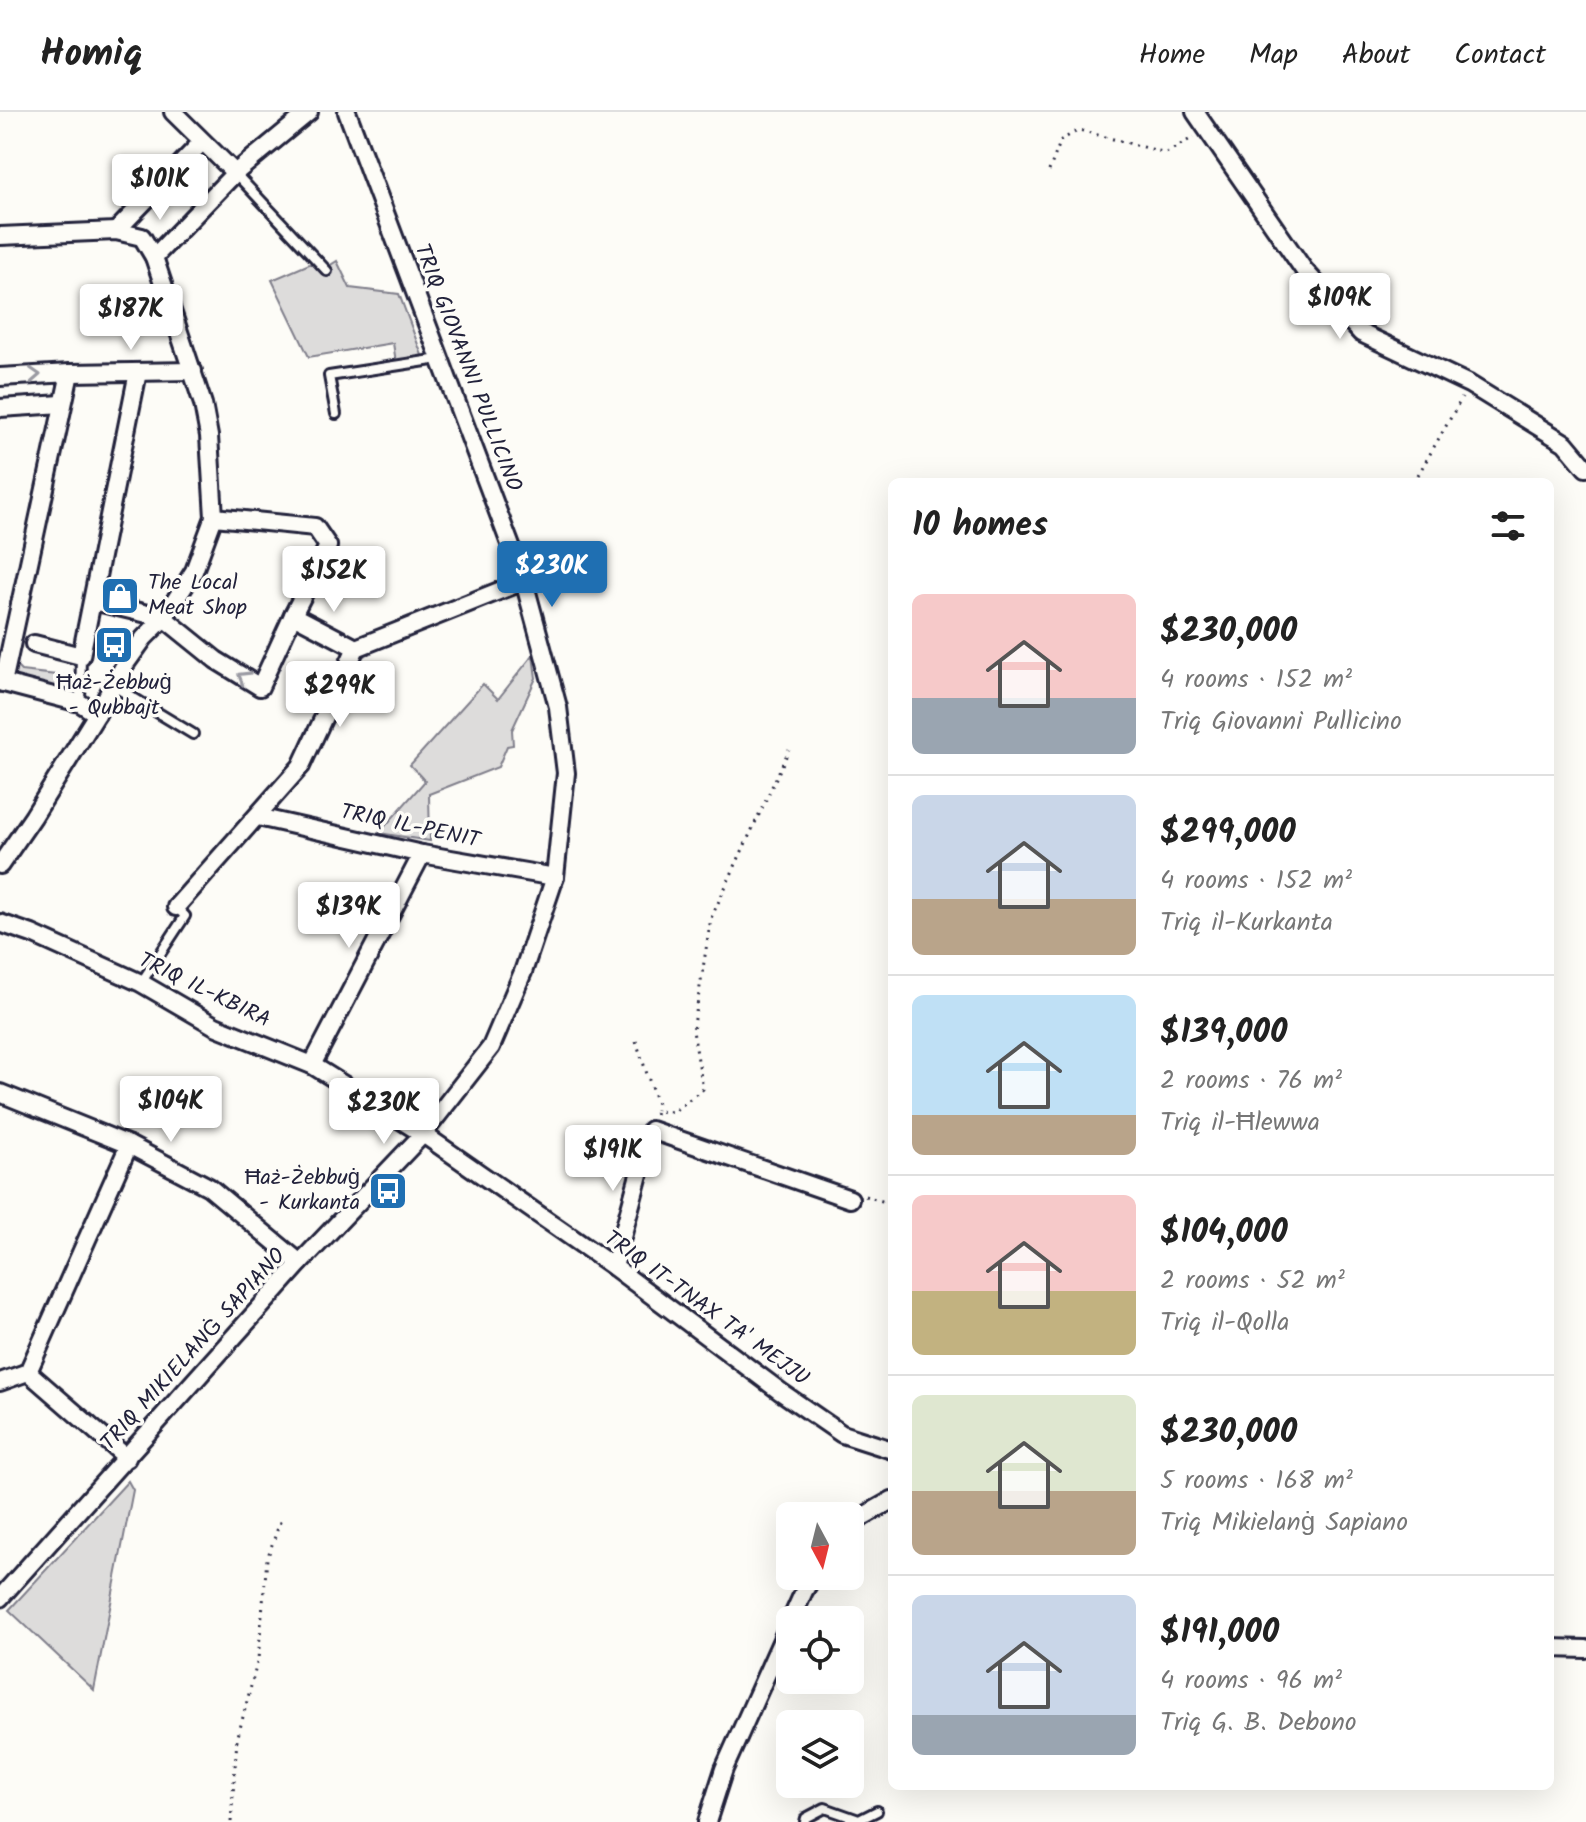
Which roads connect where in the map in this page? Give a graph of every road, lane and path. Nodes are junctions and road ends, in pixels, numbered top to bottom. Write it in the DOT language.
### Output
graph roads {
  1 [pos="173,112"];
  2 [pos="309,112"];
  3 [pos="347,112"];
  4 [pos="1195,112"];
  5 [pos="1206,129"];
  6 [pos="202,142"];
  7 [pos="1049,171"];
  8 [pos="235,173"];
  9 [pos="116,231"];
  10 [pos="0,236"];
  11 [pos="154,257"];
  12 [pos="327,271"];
  13 [pos="439,359"];
  14 [pos="193,371"];
  15 [pos="138,372"];
  16 [pos="70,373"];
  17 [pos="0,377"];
  18 [pos="1469,384"];
  19 [pos="62,404"];
  20 [pos="0,408"];
  21 [pos="336,414"];
  22 [pos="1586,468"];
  23 [pos="1416,478"];
  24 [pos="214,517"];
  25 [pos="524,581"];
  26 [pos="93,601"];
  27 [pos="293,615"];
  28 [pos="164,618"];
  29 [pos="34,644"];
  30 [pos="356,648"];
  31 [pos="81,656"];
  32 [pos="2,682"];
  33 [pos="112,685"];
  34 [pos="80,703"];
  35 [pos="97,714"];
  36 [pos="193,734"];
  37 [pos="789,750"];
  38 [pos="258,817"];
  39 [pos="422,854"];
  40 [pos="0,865"];
  41 [pos="555,877"];
  42 [pos="176,907"];
  43 [pos="0,923"];
  44 [pos="141,983"];
  45 [pos="636,1041"];
  46 [pos="312,1065"];
  47 [pos="0,1093"];
  48 [pos="656,1111"];
  49 [pos="651,1130"];
  50 [pos="423,1134"];
  51 [pos="129,1145"];
  52 [pos="850,1199"];
  53 [pos="888,1203"];
  54 [pos="300,1263"];
  55 [pos="614,1267"];
  56 [pos="28,1372"];
  57 [pos="0,1382"];
  58 [pos="888,1449"];
  59 [pos="127,1458"];
  60 [pos="888,1502"];
  61 [pos="864,1516"];
  62 [pos="281,1519"];
  63 [pos="0,1598"];
  64 [pos="1554,1648"];
  65 [pos="1586,1649"];
  66 [pos="776,1652"];
  67 [pos="877,1811"];
  68 [pos="231,1822"];
  69 [pos="707,1822"];
  70 [pos="805,1822"];
  1 -- 6 [label="street"];
  2 -- 8 [label="street"];
  3 -- 13 [label="street, TRIQ GIOVANNI PULLICINO"];
  4 -- 5 [label="street"];
  5 -- 7 [label="path"];
  5 -- 18 [label="street"];
  6 -- 8 [label="street"];
  6 -- 9 [label="street"];
  8 -- 11 [label="street"];
  8 -- 12 [label="lane"];
  9 -- 10 [label="street"];
  9 -- 11 [label="street"];
  11 -- 14 [label="street"];
  13 -- 21 [label="lane"];
  13 -- 25 [label="street, TRIQ GIOVANNI PULLICINO"];
  14 -- 15 [label="street"];
  14 -- 24 [label="street"];
  15 -- 16 [label="street"];
  15 -- 26 [label="street"];
  17 -- 16 [label="street, one-way"];
  16 -- 19 [label="street"];
  18 -- 22 [label="street"];
  18 -- 23 [label="path"];
  19 -- 20 [label="street"];
  19 -- 32 [label="street"];
  24 -- 27 [label="street"];
  24 -- 28 [label="street"];
  25 -- 30 [label="street"];
  25 -- 41 [label="street, TRIQ GIOVANNI PULLICINO"];
  26 -- 28 [label="street"];
  26 -- 31 [label="street"];
  27 -- 28 [label="street, one-way"];
  27 -- 30 [label="street"];
  28 -- 33 [label="street"];
  29 -- 31 [label="street"];
  30 -- 38 [label="street"];
  31 -- 34 [label="lane"];
  32 -- 34 [label="street"];
  33 -- 35 [label="street"];
  33 -- 36 [label="lane"];
  34 -- 35 [label="street"];
  35 -- 40 [label="street"];
  37 -- 48 [label="path"];
  38 -- 39 [label="street, TRIQ IL-PENIT"];
  38 -- 42 [label="street"];
  39 -- 41 [label="street, TRIQ IL-PENIT"];
  39 -- 46 [label="street"];
  41 -- 50 [label="street, TRIQ MIKIELANĠ SAPIANO"];
  42 -- 44 [label="lane"];
  43 -- 44 [label="street, TRIQ IL-KBIRA"];
  44 -- 46 [label="street, TRIQ IL-KBIRA"];
  45 -- 48 [label="path"];
  46 -- 50 [label="street, TRIQ IL-KBIRA"];
  47 -- 51 [label="street"];
  48 -- 49 [label="path"];
  49 -- 52 [label="street"];
  49 -- 55 [label="street"];
  50 -- 54 [label="street, TRIQ MIKIELANĠ SAPIANO"];
  50 -- 55 [label="street, TRIQ IT-TNAX TA' MEJJU"];
  51 -- 54 [label="street"];
  51 -- 56 [label="street"];
  52 -- 53 [label="path"];
  54 -- 59 [label="street, TRIQ MIKIELANĠ SAPIANO"];
  55 -- 58 [label="street, TRIQ IT-TNAX TA' MEJJU"];
  56 -- 57 [label="street"];
  56 -- 59 [label="street"];
  59 -- 63 [label="street, TRIQ MIKIELANĠ SAPIANO"];
  60 -- 61 [label="street"];
  62 -- 68 [label="path"];
  64 -- 65 [label="street"];
  66 -- 69 [label="street"];
  67 -- 70 [label="lane"];
}
